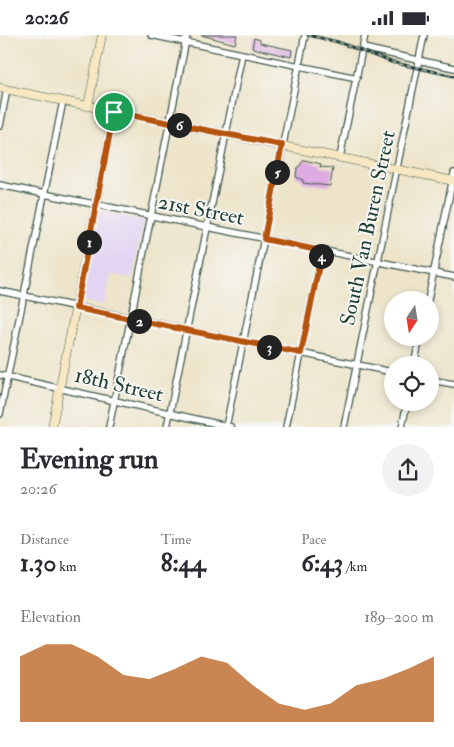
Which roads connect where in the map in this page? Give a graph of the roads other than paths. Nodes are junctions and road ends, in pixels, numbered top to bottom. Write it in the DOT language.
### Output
graph roads {
  1 [pos="102,35"];
  2 [pos="151,35"];
  3 [pos="187,35"];
  4 [pos="305,35"];
  5 [pos="365,35"];
  6 [pos="424,35"];
  7 [pos="186,42"];
  8 [pos="363,48"];
  9 [pos="242,54"];
  10 [pos="419,60"];
  11 [pos="299,65"];
  12 [pos="454,67"];
  13 [pos="357,78"];
  14 [pos="4,88"];
  15 [pos="63,101"];
  16 [pos="88,106"];
  17 [pos="114,112"];
  18 [pos="170,123"];
  19 [pos="0,126"];
  20 [pos="225,134"];
  21 [pos="282,145"];
  22 [pos="340,157"];
  23 [pos="397,169"];
  24 [pos="454,178"];
  25 [pos="0,185"];
  26 [pos="44,195"];
  27 [pos="96,205"];
  28 [pos="151,217"];
  29 [pos="206,228"];
  30 [pos="264,239"];
  31 [pos="322,251"];
  32 [pos="378,262"];
  33 [pos="433,273"];
  34 [pos="454,277"];
  35 [pos="0,291"];
  36 [pos="430,291"];
  37 [pos="23,297"];
  38 [pos="76,308"];
  39 [pos="131,319"];
  40 [pos="186,330"];
  41 [pos="244,342"];
  42 [pos="301,353"];
  43 [pos="357,365"];
  44 [pos="384,370"];
  45 [pos="0,375"];
  46 [pos="7,376"];
  47 [pos="439,382"];
  48 [pos="454,385"];
  49 [pos="60,389"];
  50 [pos="115,401"];
  51 [pos="405,411"];
  52 [pos="169,413"];
  53 [pos="0,414"];
  54 [pos="52,427"];
  55 [pos="109,427"];
  56 [pos="167,427"];
  57 [pos="228,427"];
  58 [pos="286,427"];
  59 [pos="344,427"];
  60 [pos="402,427"];
  1 -- 16 [label="main road"];
  2 -- 7 [label="street"];
  3 -- 7 [label="street"];
  4 -- 11 [label="street"];
  5 -- 8 [label="street"];
  6 -- 10 [label="street, South Van Buren Street"];
  7 -- 9 [label="street"];
  7 -- 18 [label="street"];
  8 -- 10 [label="street"];
  8 -- 13 [label="street"];
  9 -- 11 [label="street"];
  9 -- 20 [label="street"];
  10 -- 12 [label="street"];
  10 -- 23 [label="street, South Van Buren Street"];
  11 -- 13 [label="street"];
  11 -- 21 [label="street"];
  13 -- 22 [label="street"];
  14 -- 15 [label="main road"];
  14 -- 19 [label="street"];
  15 -- 16 [label="main road"];
  15 -- 26 [label="street"];
  16 -- 17 [label="main road"];
  17 -- 18 [label="main road"];
  17 -- 27 [label="main road"];
  18 -- 20 [label="main road"];
  18 -- 28 [label="street"];
  20 -- 21 [label="main road"];
  20 -- 29 [label="street"];
  21 -- 22 [label="main road"];
  21 -- 30 [label="street"];
  22 -- 23 [label="main road"];
  23 -- 24 [label="main road"];
  23 -- 32 [label="street, South Van Buren Street"];
  24 -- 33 [label="street"];
  25 -- 26 [label="street, 21st Street"];
  26 -- 27 [label="street, 21st Street"];
  26 -- 37 [label="street"];
  27 -- 28 [label="street, 21st Street"];
  27 -- 38 [label="main road"];
  28 -- 29 [label="street, 21st Street"];
  28 -- 39 [label="street"];
  29 -- 30 [label="street, 21st Street"];
  29 -- 40 [label="street"];
  30 -- 31 [label="street, 21st Street"];
  30 -- 41 [label="street"];
  31 -- 32 [label="street, 21st Street"];
  31 -- 42 [label="street"];
  32 -- 33 [label="street, 21st Street"];
  32 -- 43 [label="street, South Van Buren Street"];
  33 -- 34 [label="street, 21st Street"];
  33 -- 36 [label="street"];
  35 -- 37 [label="street"];
  37 -- 38 [label="street"];
  37 -- 46 [label="street"];
  38 -- 39 [label="street"];
  38 -- 49 [label="main road"];
  39 -- 40 [label="street"];
  39 -- 50 [label="street"];
  40 -- 41 [label="street"];
  40 -- 52 [label="street"];
  41 -- 42 [label="street"];
  41 -- 57 [label="street"];
  42 -- 43 [label="street"];
  42 -- 58 [label="street"];
  43 -- 44 [label="street"];
  43 -- 59 [label="street, South Van Buren Street"];
  45 -- 46 [label="street, 18th Street"];
  46 -- 49 [label="street, 18th Street"];
  46 -- 53 [label="street"];
  47 -- 48 [label="street"];
  49 -- 50 [label="street, 18th Street"];
  49 -- 54 [label="main road"];
  50 -- 52 [label="street, 18th Street"];
  50 -- 55 [label="street"];
  51 -- 60 [label="street"];
  52 -- 56 [label="street"];
  52 -- 57 [label="street, 18th Street"];
}
